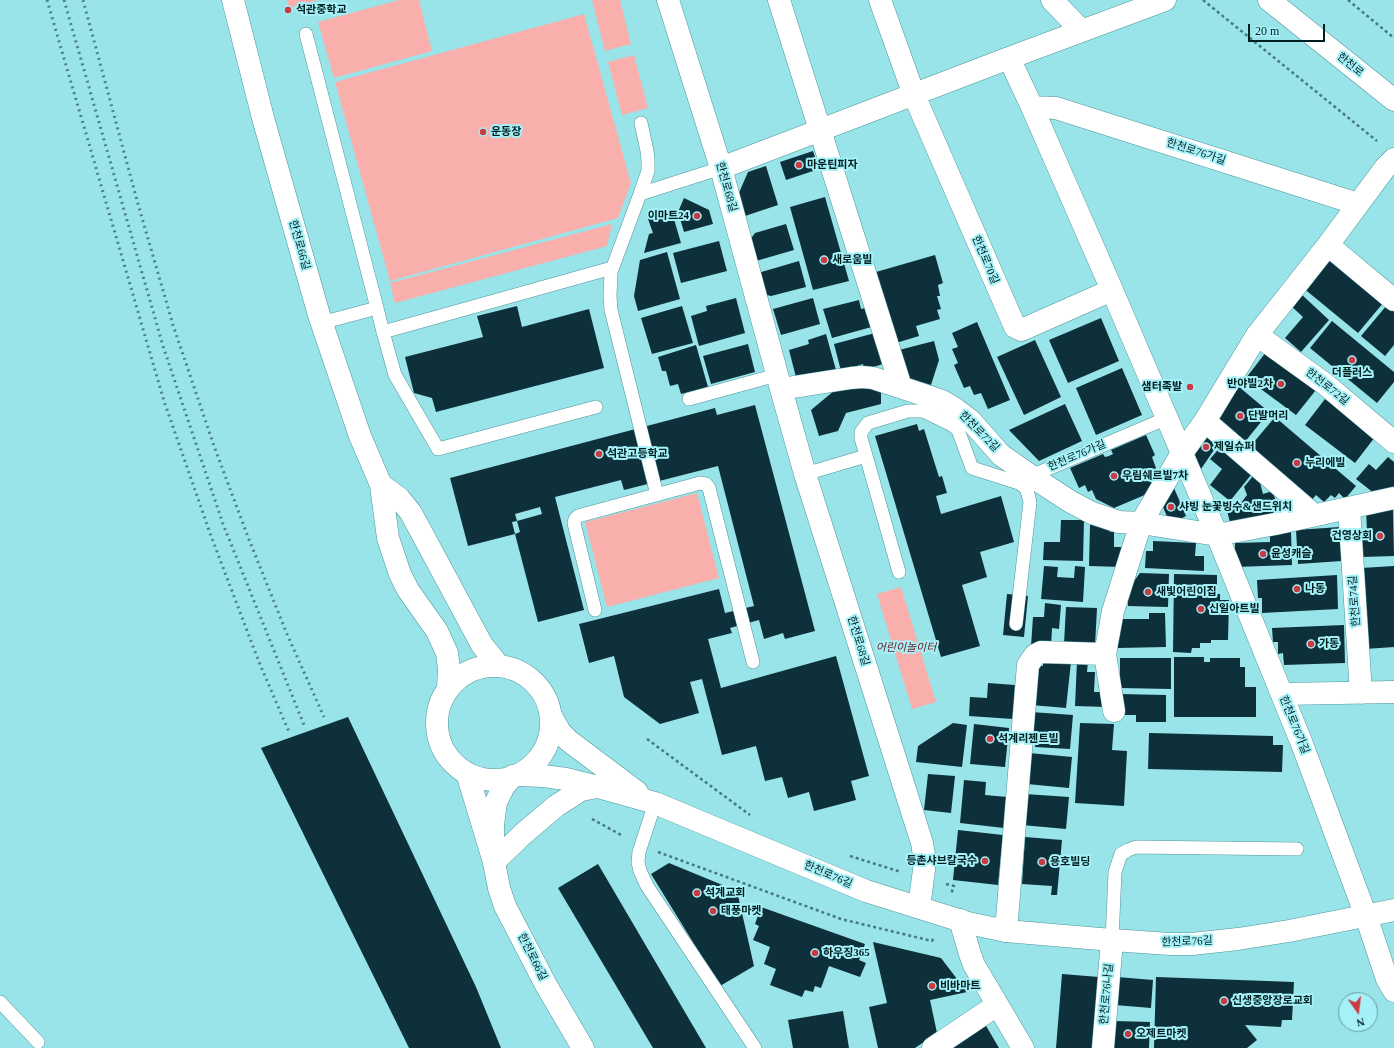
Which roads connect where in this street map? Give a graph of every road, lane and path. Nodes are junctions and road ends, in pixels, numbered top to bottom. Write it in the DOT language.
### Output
graph roads {
  1 [pos="233,0"];
  2 [pos="668,0"];
  3 [pos="779,0"];
  4 [pos="880,0"];
  5 [pos="1052,0"];
  6 [pos="1165,0"];
  7 [pos="1203,0"];
  8 [pos="1269,0"];
  9 [pos="1348,0"];
  10 [pos="1082,31"];
  11 [pos="306,34"];
  12 [pos="1394,38"];
  13 [pos="1009,58"];
  14 [pos="914,95"];
  15 [pos="1394,100"];
  16 [pos="1032,107"];
  17 [pos="641,123"];
  18 [pos="819,131"];
  19 [pos="1377,142"];
  20 [pos="1394,159"];
  21 [pos="721,168"];
  22 [pos="640,194"];
  23 [pos="1358,204"];
  24 [pos="1328,245"];
  25 [pos="612,268"];
  26 [pos="1112,290"];
  27 [pos="1394,300"];
  28 [pos="377,308"];
  29 [pos="321,323"];
  30 [pos="383,332"];
  31 [pos="1257,335"];
  32 [pos="779,382"];
  33 [pos="901,387"];
  34 [pos="689,399"];
  35 [pos="596,407"];
  36 [pos="1167,418"];
  37 [pos="1205,421"];
  38 [pos="1394,442"];
  39 [pos="1182,453"];
  40 [pos="866,456"];
  41 [pos="805,474"];
  42 [pos="1031,476"];
  43 [pos="381,485"];
  44 [pos="657,495"];
  45 [pos="1394,498"];
  46 [pos="1349,508"];
  47 [pos="1314,516"];
  48 [pos="1141,523"];
  49 [pos="1217,535"];
  50 [pos="899,572"];
  51 [pos="595,610"];
  52 [pos="1016,624"];
  53 [pos="1105,654"];
  54 [pos="753,662"];
  55 [pos="499,666"];
  56 [pos="448,689"];
  57 [pos="1394,692"];
  58 [pos="1361,693"];
  59 [pos="1282,694"];
  60 [pos="1114,711"];
  61 [pos="551,716"];
  62 [pos="467,773"];
  63 [pos="516,776"];
  64 [pos="598,787"];
  65 [pos="655,803"];
  66 [pos="1296,849"];
  67 [pos="494,862"];
  68 [pos="919,908"];
  69 [pos="1394,910"];
  70 [pos="1366,916"];
  71 [pos="960,920"];
  72 [pos="1006,931"];
  73 [pos="1112,940"];
  74 [pos="1394,991"];
  75 [pos="0,1002"];
  76 [pos="997,1005"];
  77 [pos="38,1042"];
  78 [pos="583,1048"];
  79 [pos="755,1048"];
  80 [pos="933,1048"];
  81 [pos="1023,1048"];
  82 [pos="1103,1048"];
  1 -- 29 [label="street, 한천로66길"];
  2 -- 21 [label="street, 한천로68길"];
  3 -- 18 [label="street"];
  4 -- 14 [label="street, 한천로70길"];
  5 -- 10 [label="street"];
  6 -- 10 [label="street"];
  7 -- 19 [label="path"];
  8 -- 15 [label="street, 한천로"];
  9 -- 12 [label="path"];
  10 -- 13 [label="street"];
  11 -- 28 [label="lane"];
  13 -- 14 [label="street"];
  13 -- 16 [label="street, 한천로76가길"];
  14 -- 18 [label="street"];
  14 -- 26 [label="street, 한천로70길"];
  16 -- 23 [label="street, 한천로76가길"];
  16 -- 26 [label="street, 한천로76가길"];
  17 -- 22 [label="lane"];
  18 -- 21 [label="street"];
  18 -- 33 [label="street"];
  20 -- 23 [label="street"];
  21 -- 22 [label="lane"];
  21 -- 32 [label="street, 한천로68길"];
  22 -- 25 [label="lane"];
  23 -- 24 [label="street"];
  24 -- 27 [label="street"];
  24 -- 31 [label="street"];
  25 -- 30 [label="lane"];
  25 -- 44 [label="lane"];
  26 -- 36 [label="street, 한천로76가길"];
  28 -- 29 [label="lane"];
  28 -- 30 [label="lane"];
  29 -- 43 [label="street, 한천로66길"];
  30 -- 35 [label="lane"];
  31 -- 37 [label="street"];
  31 -- 38 [label="street, 한천로72길"];
  32 -- 33 [label="street, 한천로72길"];
  32 -- 34 [label="lane"];
  32 -- 41 [label="street, 한천로68길"];
  33 -- 42 [label="street, 한천로72길"];
  36 -- 39 [label="street, 한천로76가길"];
  36 -- 42 [label="lane, 한천로76가길"];
  37 -- 39 [label="street"];
  37 -- 47 [label="street"];
  39 -- 48 [label="street"];
  39 -- 49 [label="street, 한천로76가길"];
  40 -- 41 [label="lane"];
  40 -- 50 [label="lane"];
  40 -- 52 [label="lane"];
  41 -- 68 [label="street, 한천로68길"];
  42 -- 48 [label="street, 한천로72길"];
  43 -- 55 [label="street"];
  43 -- 56 [label="street, 한천로66길"];
  44 -- 51 [label="lane"];
  44 -- 54 [label="lane"];
  45 -- 46 [label="street"];
  46 -- 47 [label="street"];
  46 -- 58 [label="street, 한천로74길"];
  47 -- 49 [label="street"];
  48 -- 49 [label="street"];
  48 -- 53 [label="street"];
  49 -- 59 [label="street, 한천로76가길"];
  53 -- 60 [label="street"];
  53 -- 72 [label="street"];
  55 -- 56 [label="street"];
  55 -- 61 [label="street"];
  56 -- 62 [label="street"];
  57 -- 58 [label="street"];
  58 -- 59 [label="street"];
  59 -- 70 [label="street, 한천로76가길"];
  61 -- 63 [label="street"];
  61 -- 65 [label="street"];
  62 -- 63 [label="street"];
  62 -- 67 [label="street"];
  63 -- 64 [label="street"];
  63 -- 67 [label="street"];
  64 -- 65 [label="street"];
  64 -- 67 [label="street"];
  65 -- 68 [label="street, 한천로76길"];
  65 -- 79 [label="lane"];
  66 -- 73 [label="lane"];
  67 -- 78 [label="street, 한천로66길"];
  68 -- 71 [label="street, 한천로76길"];
  69 -- 70 [label="street, 한천로76길"];
  70 -- 73 [label="street, 한천로76길"];
  70 -- 74 [label="street"];
  71 -- 72 [label="street, 한천로76길"];
  71 -- 76 [label="street"];
  72 -- 73 [label="street, 한천로76길"];
  73 -- 82 [label="street, 한천로76나길"];
  75 -- 77 [label="lane"];
  76 -- 80 [label="street"];
  76 -- 81 [label="street"];
}
